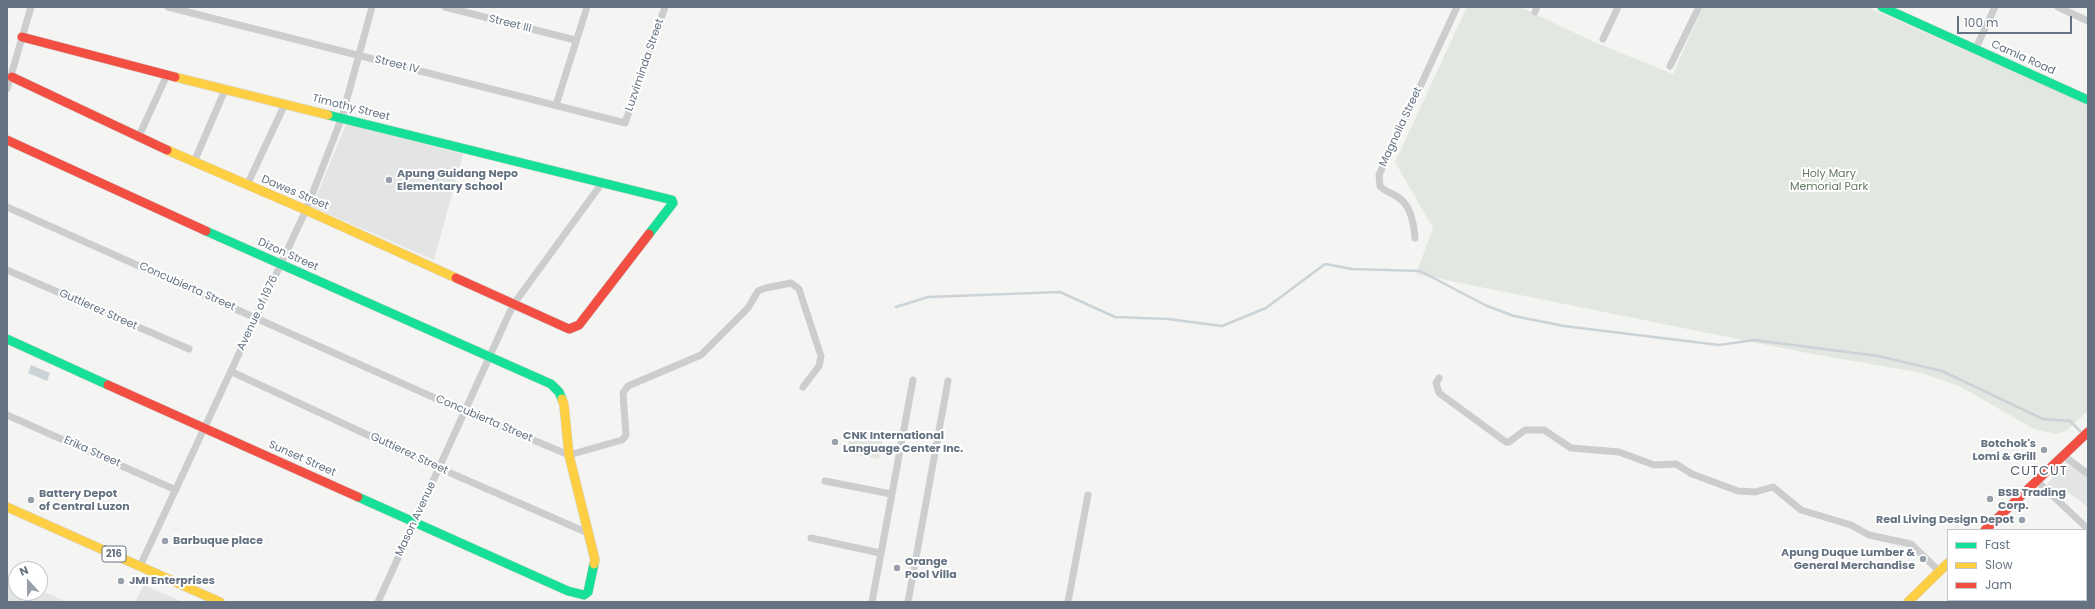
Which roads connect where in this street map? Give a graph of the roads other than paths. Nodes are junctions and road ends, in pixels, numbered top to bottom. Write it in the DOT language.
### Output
graph roads {
  1 [pos="31,7"];
  2 [pos="168,7"];
  3 [pos="372,7"];
  4 [pos="445,7"];
  5 [pos="587,7"];
  6 [pos="665,7"];
  7 [pos="1457,7"];
  8 [pos="1618,7"];
  9 [pos="1698,7"];
  10 [pos="1882,7"];
  11 [pos="1995,7"];
  12 [pos="2058,7"];
  13 [pos="2088,21"];
  14 [pos="22,37"];
  15 [pos="1603,39"];
  16 [pos="575,40"];
  17 [pos="1975,50"];
  18 [pos="359,56"];
  19 [pos="1670,66"];
  20 [pos="167,75"];
  21 [pos="12,76"];
  22 [pos="7,89"];
  23 [pos="225,90"];
  24 [pos="2088,100"];
  25 [pos="285,104"];
  26 [pos="556,105"];
  27 [pos="342,118"];
  28 [pos="626,123"];
  29 [pos="138,138"];
  30 [pos="7,140"];
  31 [pos="194,162"];
  32 [pos="602,183"];
  33 [pos="247,185"];
  34 [pos="7,207"];
  35 [pos="306,210"];
  36 [pos="1415,238"];
  37 [pos="280,265"];
  38 [pos="7,270"];
  39 [pos="513,305"];
  40 [pos="255,318"];
  41 [pos="569,329"];
  42 [pos="7,339"];
  43 [pos="189,349"];
  44 [pos="490,358"];
  45 [pos="232,372"];
  46 [pos="1439,378"];
  47 [pos="913,380"];
  48 [pos="948,381"];
  49 [pos="803,387"];
  50 [pos="464,411"];
  51 [pos="7,415"];
  52 [pos="204,428"];
  53 [pos="2088,432"];
  54 [pos="569,455"];
  55 [pos="2063,455"];
  56 [pos="439,468"];
  57 [pos="2088,474"];
  58 [pos="825,481"];
  59 [pos="2037,481"];
  60 [pos="176,490"];
  61 [pos="891,494"];
  62 [pos="1088,495"];
  63 [pos="7,507"];
  64 [pos="415,522"];
  65 [pos="1986,529"];
  66 [pos="2088,529"];
  67 [pos="588,533"];
  68 [pos="811,538"];
  69 [pos="880,553"];
  70 [pos="1947,564"];
  71 [pos="140,566"];
  72 [pos="1940,571"];
  73 [pos="220,602"];
  74 [pos="378,602"];
  75 [pos="872,602"];
  76 [pos="908,602"];
  77 [pos="1068,602"];
  78 [pos="1908,602"];
  1 -- 14 [label="street"];
  2 -- 18 [label="street, Street IV"];
  3 -- 18 [label="street, Avenue of 1976"];
  4 -- 16 [label="street, Street III"];
  5 -- 16 [label="street"];
  6 -- 28 [label="street, Luzviminda Street"];
  7 -- 36 [label="street, Magnolia Street"];
  8 -- 15 [label="street"];
  9 -- 19 [label="street"];
  10 -- 17 [label="street, Camia Road"];
  11 -- 17 [label="street"];
  12 -- 13 [label="street"];
  14 -- 20 [label="street, Timothy Street"];
  14 -- 21 [label="street"];
  16 -- 26 [label="street"];
  17 -- 24 [label="street, Camia Road"];
  18 -- 26 [label="street, Street IV"];
  18 -- 27 [label="street, Avenue of 1976"];
  20 -- 23 [label="street, Timothy Street"];
  20 -- 29 [label="street"];
  21 -- 22 [label="street"];
  21 -- 29 [label="street, Dawes Street"];
  23 -- 25 [label="street, Timothy Street"];
  23 -- 31 [label="street"];
  25 -- 27 [label="street, Timothy Street"];
  25 -- 33 [label="street"];
  26 -- 28 [label="street, Street IV"];
  27 -- 32 [label="street, Timothy Street"];
  27 -- 35 [label="street, Avenue of 1976"];
  29 -- 31 [label="street, Dawes Street"];
  30 -- 37 [label="street, Dizon Street"];
  31 -- 33 [label="street, Dawes Street"];
  32 -- 39 [label="street, Mason Avenue"];
  32 -- 41 [label="street, Timothy Street"];
  33 -- 35 [label="street, Dawes Street"];
  34 -- 40 [label="street, Concubierta Street"];
  35 -- 37 [label="street, Avenue of 1976"];
  35 -- 39 [label="street, Dawes Street"];
  37 -- 40 [label="street, Avenue of 1976"];
  37 -- 44 [label="street, Dizon Street"];
  38 -- 43 [label="street, Guttierez Street"];
  39 -- 41 [label="street, Dawes Street"];
  39 -- 44 [label="street, Mason Avenue"];
  40 -- 45 [label="street, Avenue of 1976"];
  40 -- 50 [label="street, Concubierta Street"];
  42 -- 52 [label="street, Sunset Street"];
  44 -- 50 [label="street, Mason Avenue"];
  44 -- 54 [label="street, Dizon Street"];
  45 -- 52 [label="street, Avenue of 1976"];
  45 -- 56 [label="street, Guttierez Street"];
  46 -- 72 [label="street"];
  47 -- 61 [label="street"];
  48 -- 76 [label="street"];
  49 -- 54 [label="street"];
  50 -- 54 [label="street, Concubierta Street"];
  50 -- 56 [label="street, Mason Avenue"];
  51 -- 60 [label="street, Erika Street"];
  52 -- 60 [label="street, Avenue of 1976"];
  52 -- 64 [label="street, Sunset Street"];
  53 -- 55 [label="street"];
  54 -- 67 [label="street"];
  55 -- 57 [label="street"];
  55 -- 59 [label="street"];
  56 -- 64 [label="street, Mason Avenue"];
  56 -- 67 [label="street, Guttierez Street"];
  58 -- 61 [label="street"];
  59 -- 65 [label="street"];
  59 -- 66 [label="street"];
  60 -- 71 [label="street, Avenue of 1976"];
  61 -- 69 [label="street"];
  62 -- 77 [label="street"];
  63 -- 71 [label="street, 216"];
  64 -- 67 [label="street, Sunset Street"];
  64 -- 74 [label="street, Mason Avenue"];
  68 -- 69 [label="street"];
  69 -- 75 [label="street"];
  70 -- 72 [label="street"];
  71 -- 73 [label="street, 216"];
  72 -- 78 [label="street"];
}
